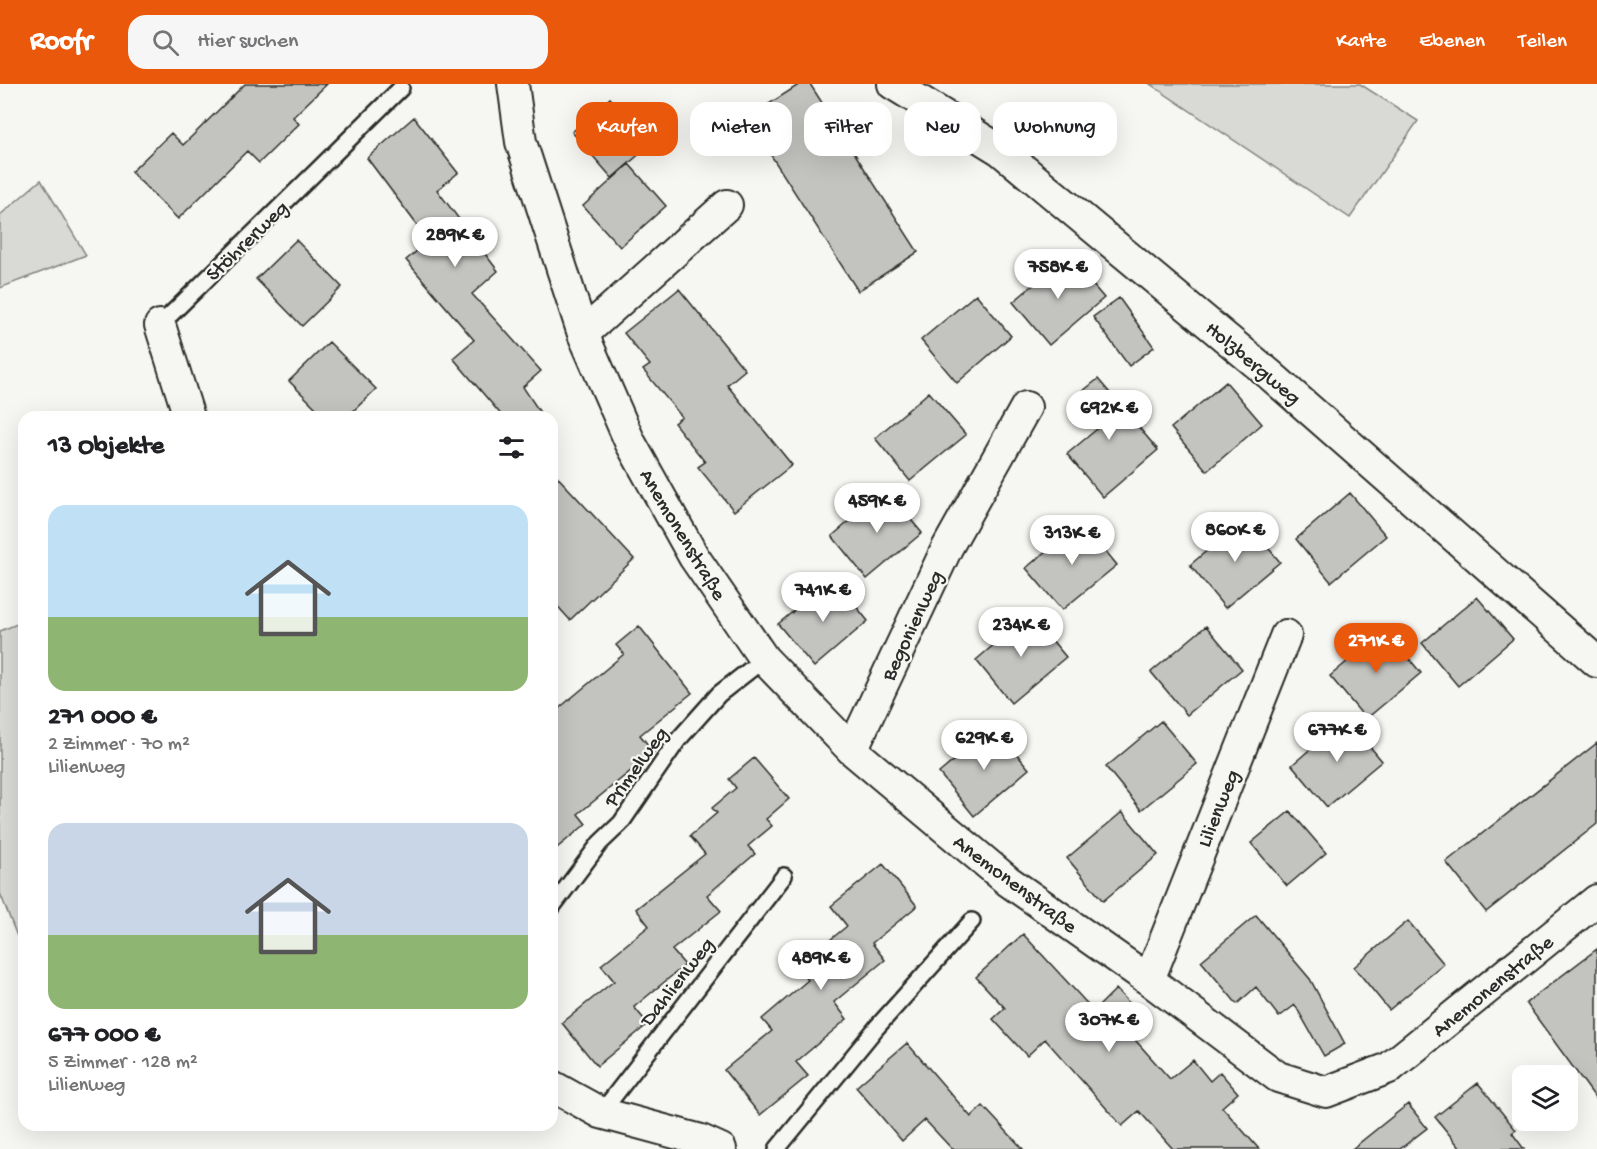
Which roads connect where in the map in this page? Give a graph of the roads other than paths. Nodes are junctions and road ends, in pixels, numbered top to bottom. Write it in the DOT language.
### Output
graph roads {
  1 [pos="513,84"];
  2 [pos="893,84"];
  3 [pos="401,88"];
  4 [pos="727,205"];
  5 [pos="160,325"];
  6 [pos="583,334"];
  7 [pos="1026,407"];
  8 [pos="187,411"];
  9 [pos="1286,635"];
  10 [pos="764,659"];
  11 [pos="1597,662"];
  12 [pos="852,750"];
  13 [pos="784,876"];
  14 [pos="558,899"];
  15 [pos="1597,900"];
  16 [pos="972,921"];
  17 [pos="1149,980"];
  18 [pos="558,1089"];
  19 [pos="601,1113"];
  20 [pos="721,1149"];
  21 [pos="777,1149"];
  1 -- 6 [label="street, Anemonenstraße"];
  2 -- 11 [label="street, Holzbergweg"];
  3 -- 5 [label="lane, Stöhrerweg"];
  4 -- 6 [label="street"];
  5 -- 8 [label="street, Stöhrerweg"];
  6 -- 10 [label="street, Anemonenstraße"];
  7 -- 12 [label="street, Begonienweg"];
  9 -- 17 [label="street, Lilienweg"];
  10 -- 12 [label="street, Anemonenstraße"];
  10 -- 14 [label="lane, Primelweg"];
  12 -- 17 [label="street, Anemonenstraße"];
  13 -- 19 [label="lane, Dahlienweg"];
  15 -- 17 [label="street, Anemonenstraße"];
  16 -- 21 [label="lane"];
  18 -- 19 [label="street"];
  19 -- 20 [label="street"];
}
